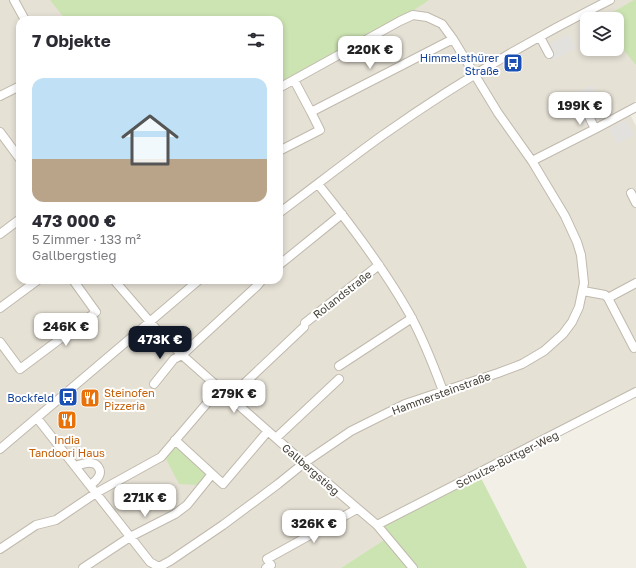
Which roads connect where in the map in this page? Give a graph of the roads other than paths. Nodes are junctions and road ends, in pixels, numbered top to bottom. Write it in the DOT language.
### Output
graph roads {
  1 [pos="14,0"];
  2 [pos="610,0"];
  3 [pos="23,16"];
  4 [pos="540,36"];
  5 [pos="453,39"];
  6 [pos="549,54"];
  7 [pos="475,75"];
  8 [pos="294,80"];
  9 [pos="283,86"];
  10 [pos="16,88"];
  11 [pos="0,96"];
  12 [pos="580,98"];
  13 [pos="636,107"];
  14 [pos="311,112"];
  15 [pos="595,129"];
  16 [pos="0,132"];
  17 [pos="283,149"];
  18 [pos="16,151"];
  19 [pos="532,161"];
  20 [pos="318,184"];
  21 [pos="631,193"];
  22 [pos="636,203"];
  23 [pos="283,210"];
  24 [pos="342,214"];
  25 [pos="16,222"];
  26 [pos="0,234"];
  27 [pos="283,262"];
  28 [pos="379,265"];
  29 [pos="636,283"];
  30 [pos="33,284"];
  31 [pos="76,284"];
  32 [pos="118,284"];
  33 [pos="194,284"];
  34 [pos="259,284"];
  35 [pos="583,291"];
  36 [pos="608,298"];
  37 [pos="0,308"];
  38 [pos="412,318"];
  39 [pos="150,321"];
  40 [pos="0,342"];
  41 [pos="636,347"];
  42 [pos="182,355"];
  43 [pos="339,366"];
  44 [pos="339,379"];
  45 [pos="154,384"];
  46 [pos="220,388"];
  47 [pos="443,391"];
  48 [pos="636,392"];
  49 [pos="230,397"];
  50 [pos="37,418"];
  51 [pos="268,431"];
  52 [pos="276,438"];
  53 [pos="174,440"];
  54 [pos="0,449"];
  55 [pos="304,463"];
  56 [pos="75,466"];
  57 [pos="212,474"];
  58 [pos="90,485"];
  59 [pos="96,493"];
  60 [pos="357,508"];
  61 [pos="377,525"];
  62 [pos="130,537"];
  63 [pos="0,549"];
  64 [pos="159,567"];
  65 [pos="83,568"];
  66 [pos="266,568"];
  67 [pos="413,568"];
  1 -- 3 [label="street"];
  2 -- 4 [label="street"];
  4 -- 6 [label="street"];
  4 -- 7 [label="street"];
  5 -- 7 [label="street, Hammersteinstraße"];
  5 -- 8 [label="street, Hammersteinstraße"];
  5 -- 14 [label="street"];
  7 -- 19 [label="street, Hammersteinstraße"];
  7 -- 20 [label="street"];
  8 -- 9 [label="street, Hammersteinstraße"];
  8 -- 14 [label="street"];
  10 -- 11 [label="street"];
  12 -- 15 [label="street"];
  13 -- 15 [label="street"];
  14 -- 17 [label="street"];
  15 -- 19 [label="street"];
  16 -- 18 [label="street"];
  19 -- 35 [label="street, Hammersteinstraße"];
  20 -- 23 [label="street"];
  20 -- 24 [label="street, Rolandstraße"];
  21 -- 22 [label="street"];
  24 -- 27 [label="street"];
  24 -- 28 [label="street, Rolandstraße"];
  25 -- 26 [label="street"];
  28 -- 38 [label="street, Rolandstraße"];
  28 -- 49 [label="street, Rolandstraße"];
  29 -- 36 [label="street"];
  30 -- 37 [label="street"];
  31 -- 40 [label="street"];
  32 -- 39 [label="street, Gallbergstieg"];
  33 -- 39 [label="street"];
  34 -- 42 [label="street"];
  35 -- 36 [label="street"];
  35 -- 47 [label="street, Hammersteinstraße"];
  36 -- 41 [label="street"];
  38 -- 43 [label="street"];
  38 -- 47 [label="street, Rolandstraße"];
  39 -- 42 [label="street, Gallbergstieg"];
  39 -- 50 [label="street"];
  42 -- 45 [label="street"];
  42 -- 46 [label="street, Gallbergstieg"];
  44 -- 52 [label="street, Gallbergstieg"];
  46 -- 49 [label="street, Gallbergstieg"];
  46 -- 53 [label="street"];
  47 -- 55 [label="street, Hammersteinstraße"];
  48 -- 61 [label="street, Schulze-Büttger-Weg"];
  49 -- 51 [label="street, Gallbergstieg"];
  50 -- 54 [label="street"];
  50 -- 56 [label="street, Hammersteinstraße"];
  51 -- 52 [label="street, Gallbergstieg"];
  51 -- 57 [label="street"];
  52 -- 55 [label="street, Gallbergstieg"];
  53 -- 57 [label="street"];
  53 -- 59 [label="street"];
  55 -- 60 [label="street, Gallbergstieg"];
  55 -- 64 [label="street, Hammersteinstraße"];
  56 -- 58 [label="street, Hammersteinstraße"];
  56 -- 58 [label="street"];
  57 -- 62 [label="street"];
  58 -- 59 [label="street, Hammersteinstraße"];
  59 -- 62 [label="street, Hammersteinstraße"];
  59 -- 63 [label="street"];
  60 -- 61 [label="street, Gallbergstieg"];
  60 -- 66 [label="street"];
  61 -- 67 [label="street, Gallbergstieg"];
  62 -- 64 [label="street, Hammersteinstraße"];
  62 -- 65 [label="street"];
}
